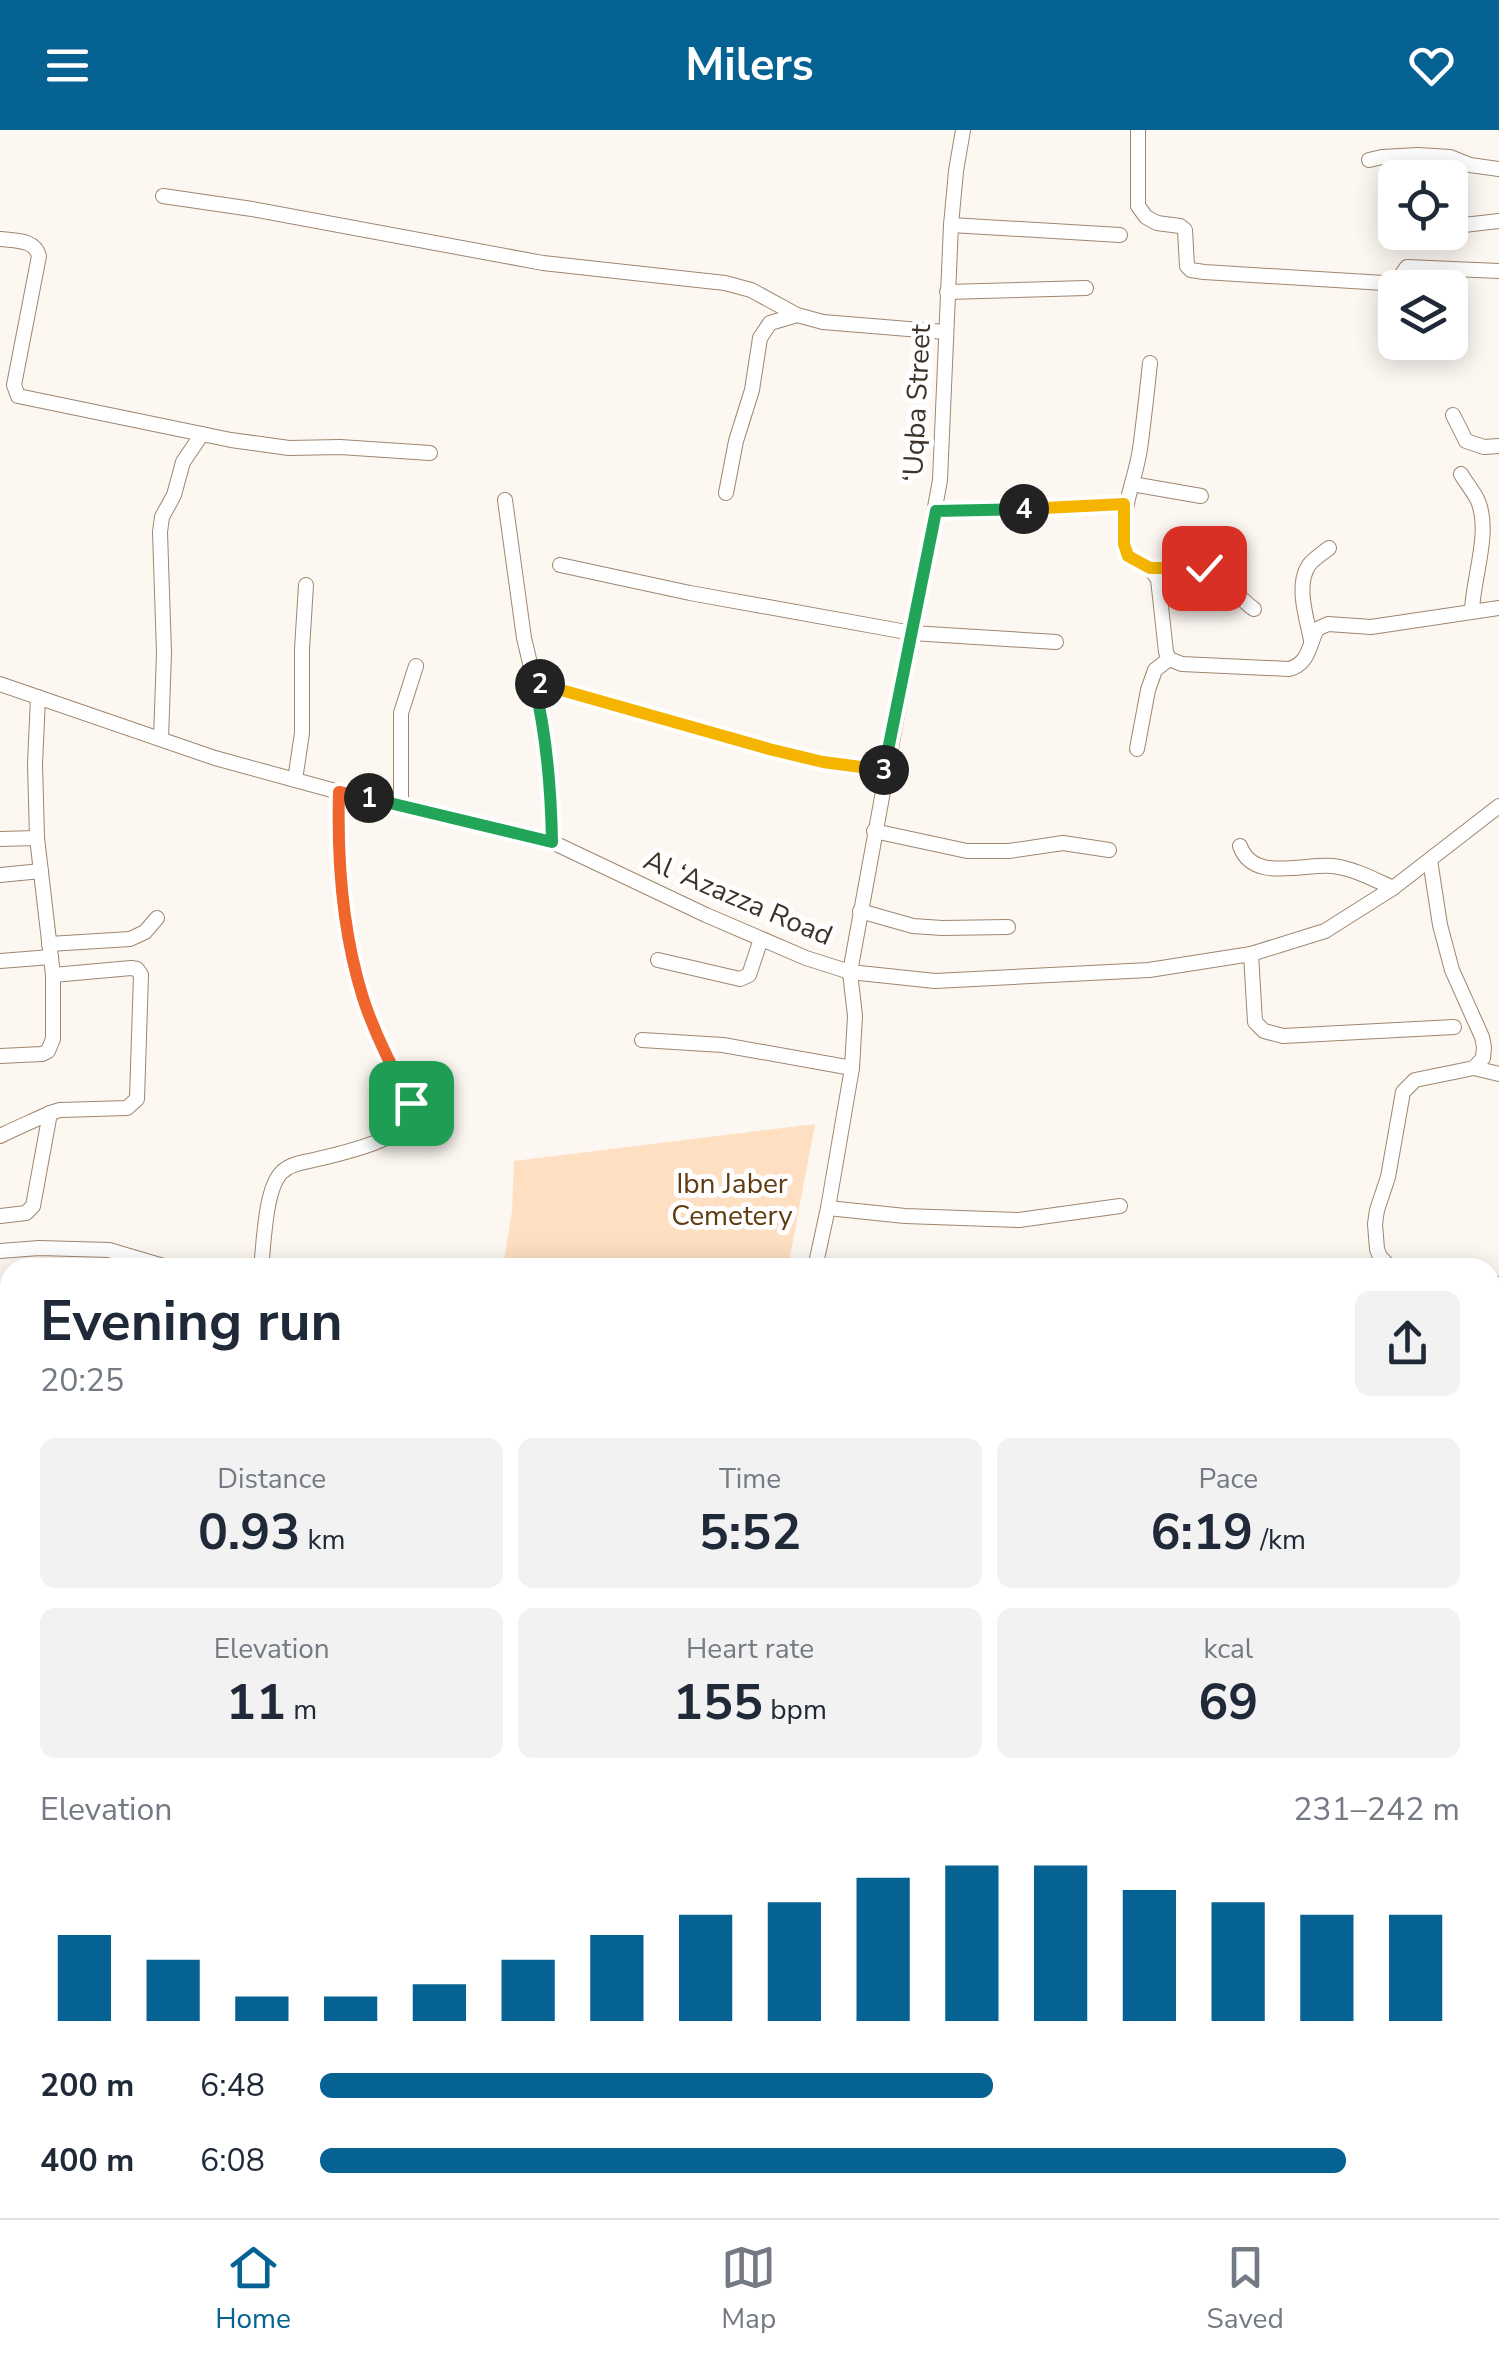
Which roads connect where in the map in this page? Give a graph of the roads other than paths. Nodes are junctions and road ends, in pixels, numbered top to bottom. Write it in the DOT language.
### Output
graph roads {
  1 [pos="963,130"];
  2 [pos="1138,130"];
  3 [pos="1369,160"];
  4 [pos="1499,169"];
  5 [pos="163,196"];
  6 [pos="1499,221"];
  7 [pos="951,225"];
  8 [pos="1468,225"];
  9 [pos="1120,235"];
  10 [pos="0,239"];
  11 [pos="1499,271"];
  12 [pos="1086,288"];
  13 [pos="947,292"];
  14 [pos="797,314"];
  15 [pos="945,332"];
  16 [pos="1150,362"];
  17 [pos="1452,415"];
  18 [pos="202,434"];
  19 [pos="1499,446"];
  20 [pos="430,454"];
  21 [pos="1461,474"];
  22 [pos="1132,484"];
  23 [pos="726,492"];
  24 [pos="1201,496"];
  25 [pos="505,500"];
  26 [pos="1124,504"];
  27 [pos="936,511"];
  28 [pos="1329,548"];
  29 [pos="560,566"];
  30 [pos="1150,568"];
  31 [pos="306,585"];
  32 [pos="1499,608"];
  33 [pos="1254,609"];
  34 [pos="1472,611"];
  35 [pos="912,633"];
  36 [pos="1311,640"];
  37 [pos="1056,642"];
  38 [pos="1169,658"];
  39 [pos="416,666"];
  40 [pos="534,683"];
  41 [pos="0,684"];
  42 [pos="38,697"];
  43 [pos="161,739"];
  44 [pos="1137,749"];
  45 [pos="886,770"];
  46 [pos="294,780"];
  47 [pos="339,792"];
  48 [pos="401,805"];
  49 [pos="1499,806"];
  50 [pos="874,831"];
  51 [pos="37,838"];
  52 [pos="0,840"];
  53 [pos="552,842"];
  54 [pos="1240,846"];
  55 [pos="1109,850"];
  56 [pos="1430,860"];
  57 [pos="41,871"];
  58 [pos="0,874"];
  59 [pos="1393,888"];
  60 [pos="860,911"];
  61 [pos="158,918"];
  62 [pos="1008,927"];
  63 [pos="762,939"];
  64 [pos="50,951"];
  65 [pos="1251,954"];
  66 [pos="658,960"];
  67 [pos="0,961"];
  68 [pos="850,972"];
  69 [pos="54,974"];
  70 [pos="1454,1027"];
  71 [pos="642,1040"];
  72 [pos="0,1056"];
  73 [pos="852,1068"];
  74 [pos="1474,1068"];
  75 [pos="1499,1074"];
  76 [pos="50,1113"];
  77 [pos="0,1136"];
  78 [pos="1120,1206"];
  79 [pos="828,1208"];
  80 [pos="0,1216"];
  81 [pos="0,1251"];
  82 [pos="137,1258"];
  83 [pos="262,1258"];
  84 [pos="818,1258"];
  85 [pos="1380,1258"];
  1 -- 7 [label="street, ‘Uqba Street"];
  2 -- 11 [label="street"];
  3 -- 4 [label="street"];
  5 -- 14 [label="street"];
  6 -- 8 [label="street"];
  7 -- 9 [label="street"];
  7 -- 13 [label="street, ‘Uqba Street"];
  10 -- 18 [label="street"];
  12 -- 13 [label="street"];
  13 -- 15 [label="street, ‘Uqba Street"];
  14 -- 15 [label="street"];
  14 -- 23 [label="street"];
  15 -- 27 [label="street, ‘Uqba Street"];
  16 -- 22 [label="street"];
  17 -- 19 [label="street"];
  18 -- 20 [label="street"];
  18 -- 43 [label="street"];
  21 -- 34 [label="street"];
  22 -- 24 [label="street"];
  22 -- 26 [label="street"];
  25 -- 40 [label="street"];
  26 -- 27 [label="street"];
  26 -- 30 [label="street"];
  27 -- 35 [label="street, ‘Uqba Street"];
  28 -- 36 [label="street"];
  29 -- 35 [label="street"];
  30 -- 33 [label="street"];
  30 -- 38 [label="street"];
  31 -- 46 [label="street"];
  32 -- 34 [label="street"];
  34 -- 36 [label="street"];
  35 -- 37 [label="street"];
  35 -- 45 [label="street, ‘Uqba Street"];
  36 -- 38 [label="street"];
  38 -- 44 [label="street"];
  39 -- 48 [label="street"];
  40 -- 45 [label="street"];
  40 -- 53 [label="street"];
  41 -- 42 [label="street, Al ‘Azazza Road"];
  42 -- 43 [label="street, Al ‘Azazza Road"];
  42 -- 51 [label="street"];
  43 -- 46 [label="street, Al ‘Azazza Road"];
  45 -- 50 [label="street, ‘Uqba Street"];
  46 -- 47 [label="street, Al ‘Azazza Road"];
  47 -- 48 [label="street, Al ‘Azazza Road"];
  47 -- 83 [label="street"];
  48 -- 53 [label="street, Al ‘Azazza Road"];
  49 -- 56 [label="street, Al ‘Azazza Road"];
  50 -- 55 [label="street"];
  50 -- 60 [label="street, ‘Uqba Street"];
  51 -- 52 [label="street"];
  51 -- 57 [label="street"];
  53 -- 63 [label="street, Al ‘Azazza Road"];
  54 -- 59 [label="street"];
  56 -- 59 [label="street, Al ‘Azazza Road"];
  56 -- 74 [label="street"];
  57 -- 58 [label="street"];
  57 -- 64 [label="street"];
  59 -- 65 [label="street, Al ‘Azazza Road"];
  60 -- 62 [label="street"];
  60 -- 68 [label="street, ‘Uqba Street"];
  61 -- 64 [label="street"];
  63 -- 66 [label="street"];
  63 -- 68 [label="street, Al ‘Azazza Road"];
  64 -- 67 [label="street"];
  64 -- 69 [label="street"];
  65 -- 68 [label="street, Al ‘Azazza Road"];
  65 -- 70 [label="street"];
  68 -- 73 [label="street, ‘Uqba Street"];
  69 -- 72 [label="street"];
  69 -- 76 [label="street"];
  71 -- 73 [label="street"];
  73 -- 79 [label="street, ‘Uqba Street"];
  74 -- 75 [label="street"];
  74 -- 85 [label="street"];
  76 -- 77 [label="street"];
  76 -- 80 [label="street"];
  78 -- 79 [label="street"];
  79 -- 84 [label="street, ‘Uqba Street"];
  81 -- 82 [label="street"];
}
